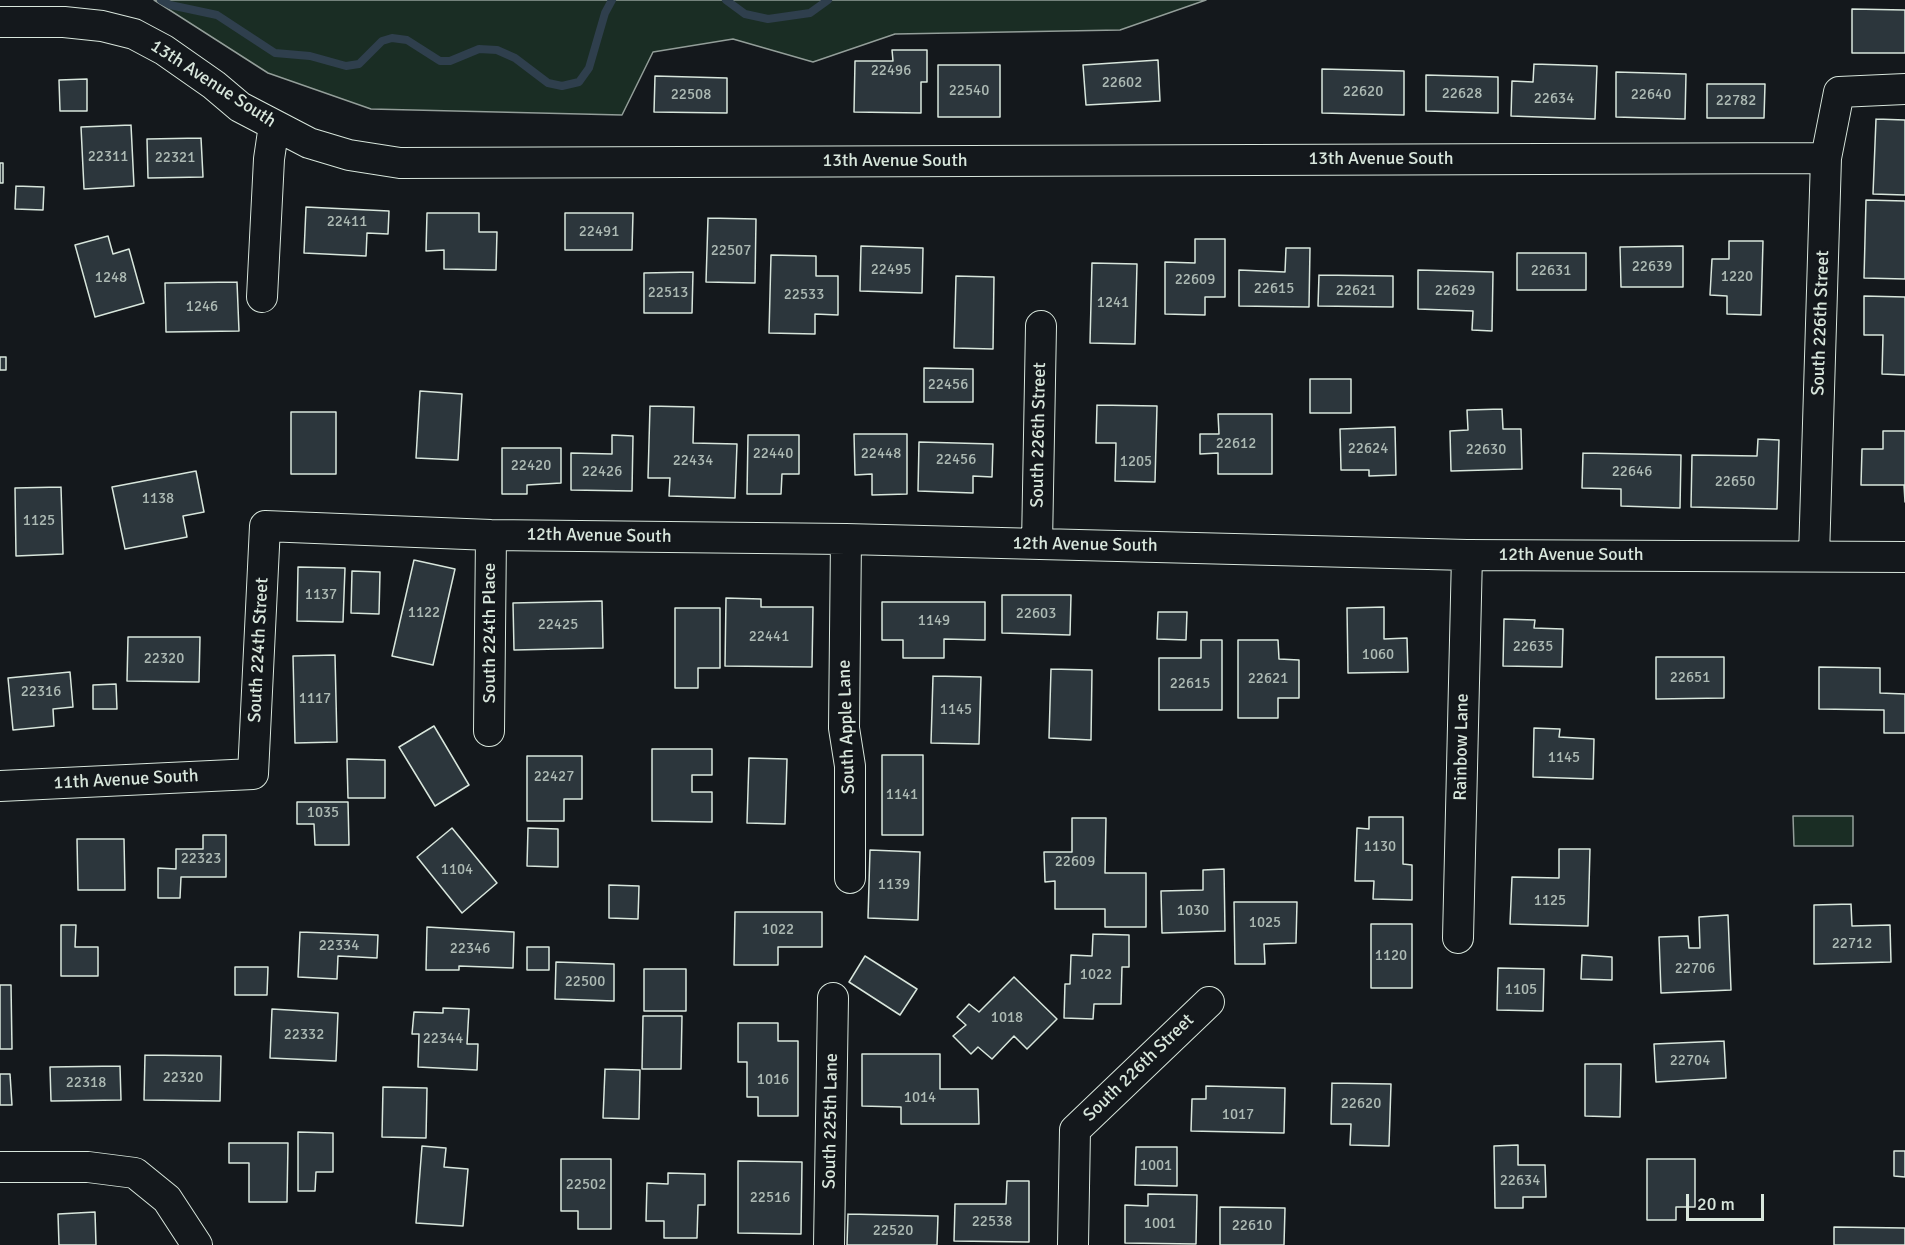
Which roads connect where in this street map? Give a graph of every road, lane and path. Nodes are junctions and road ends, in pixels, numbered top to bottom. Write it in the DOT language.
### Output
graph roads {
  1 [pos="0,22"];
  2 [pos="1905,89"];
  3 [pos="274,125"];
  4 [pos="1826,158"];
  5 [pos="262,297"];
  6 [pos="1041,326"];
  7 [pos="265,526"];
  8 [pos="491,534"];
  9 [pos="846,539"];
  10 [pos="1037,544"];
  11 [pos="1467,555"];
  12 [pos="1814,556"];
  13 [pos="1905,557"];
  14 [pos="489,731"];
  15 [pos="253,774"];
  16 [pos="0,786"];
  17 [pos="850,879"];
  18 [pos="1458,939"];
  19 [pos="833,998"];
  20 [pos="1209,1002"];
  21 [pos="0,1167"];
  22 [pos="197,1245"];
  23 [pos="829,1245"];
  24 [pos="1073,1245"];
  1 -- 3 [label="street, 13th Avenue South"];
  2 -- 4 [label="street, South 226th Street"];
  3 -- 4 [label="street, 13th Avenue South"];
  3 -- 5 [label="street"];
  4 -- 12 [label="street, South 226th Street"];
  6 -- 10 [label="street, South 226th Street"];
  7 -- 8 [label="street, 12th Avenue South"];
  7 -- 15 [label="street, South 224th Street"];
  8 -- 9 [label="street, 12th Avenue South"];
  8 -- 14 [label="street, South 224th Place"];
  9 -- 10 [label="street, 12th Avenue South"];
  9 -- 17 [label="street, South Apple Lane"];
  10 -- 11 [label="street, 12th Avenue South"];
  11 -- 12 [label="street, 12th Avenue South"];
  11 -- 18 [label="street, Rainbow Lane"];
  12 -- 13 [label="street, 12th Avenue South"];
  15 -- 16 [label="street, 11th Avenue South"];
  19 -- 23 [label="street, South 225th Lane"];
  20 -- 24 [label="street, South 226th Street"];
  21 -- 22 [label="street"];
}
